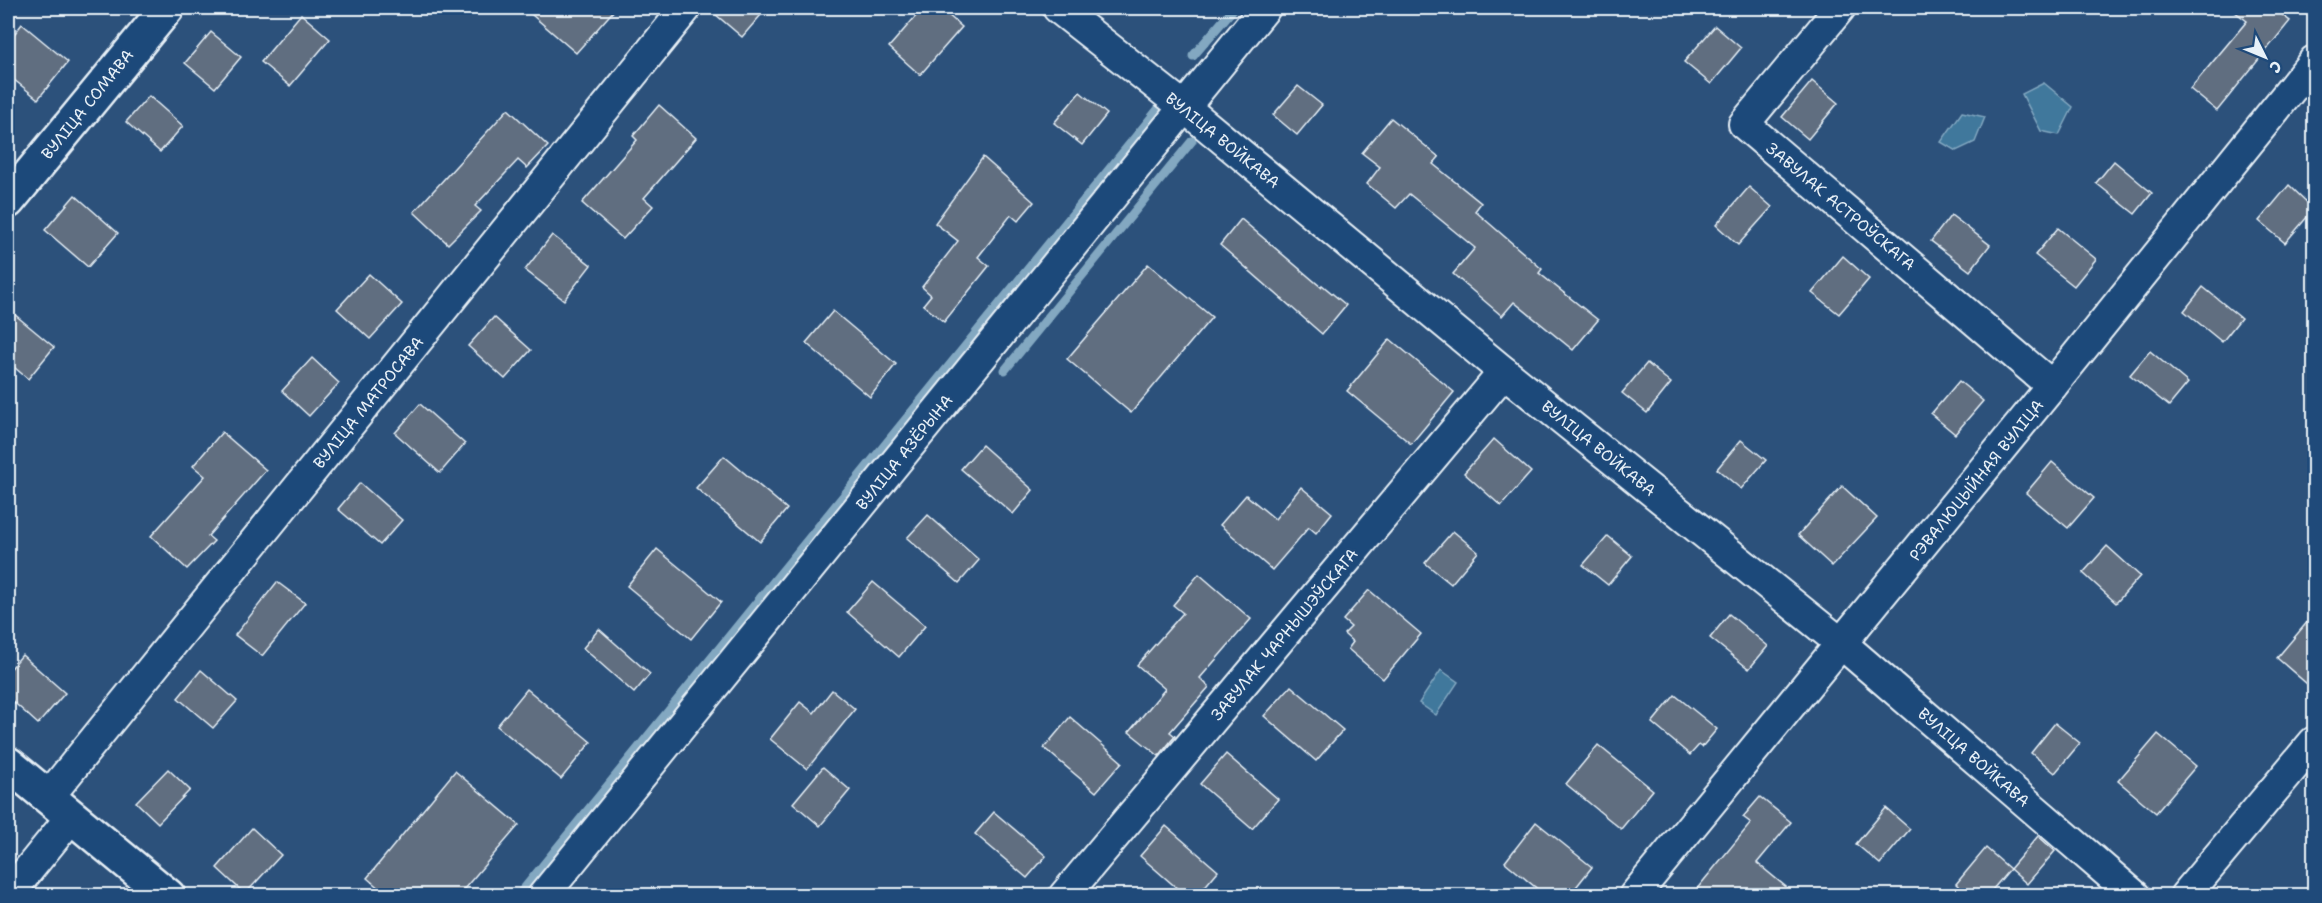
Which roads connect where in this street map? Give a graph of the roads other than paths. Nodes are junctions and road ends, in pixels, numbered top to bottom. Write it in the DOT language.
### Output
graph roads {
  1 [pos="166,8"];
  2 [pos="686,8"];
  3 [pos="1058,8"];
  4 [pos="1265,8"];
  5 [pos="1840,8"];
  6 [pos="2314,61"];
  7 [pos="1184,107"];
  8 [pos="8,201"];
  9 [pos="1504,372"];
  10 [pos="2052,386"];
  11 [pos="1842,644"];
  12 [pos="2314,742"];
  13 [pos="8,764"];
  14 [pos="61,806"];
  15 [pos="8,896"];
  16 [pos="168,896"];
  17 [pos="543,896"];
  18 [pos="1064,896"];
  19 [pos="1634,896"];
  20 [pos="2135,896"];
  21 [pos="2185,896"];
  1 -- 8 [label="street, ВУЛІЦА СОМАВА"];
  2 -- 14 [label="street, ВУЛІЦА МАТРОСАВА"];
  3 -- 7 [label="street, ВУЛІЦА ВОЙКАВА"];
  4 -- 7 [label="street, ВУЛІЦА АЗЁРЫНА"];
  5 -- 10 [label="street, ЗАВУЛАК АСТРОЎСКАГА"];
  6 -- 10 [label="street, РЭВАЛЮЦЫЙНАЯ ВУЛІЦА"];
  7 -- 9 [label="street, ВУЛІЦА ВОЙКАВА"];
  7 -- 17 [label="street, ВУЛІЦА АЗЁРЫНА"];
  9 -- 11 [label="street, ВУЛІЦА ВОЙКАВА"];
  9 -- 18 [label="street, ЗАВУЛАК ЧАРНЫШЭЎСКАГА"];
  10 -- 11 [label="street, РЭВАЛЮЦЫЙНАЯ ВУЛІЦА"];
  11 -- 19 [label="street, РЭВАЛЮЦЫЙНАЯ ВУЛІЦА"];
  11 -- 20 [label="street, ВУЛІЦА ВОЙКАВА"];
  12 -- 21 [label="street"];
  13 -- 14 [label="street"];
  14 -- 15 [label="street, ВУЛІЦА МАТРОСАВА"];
  14 -- 16 [label="street"];
}
